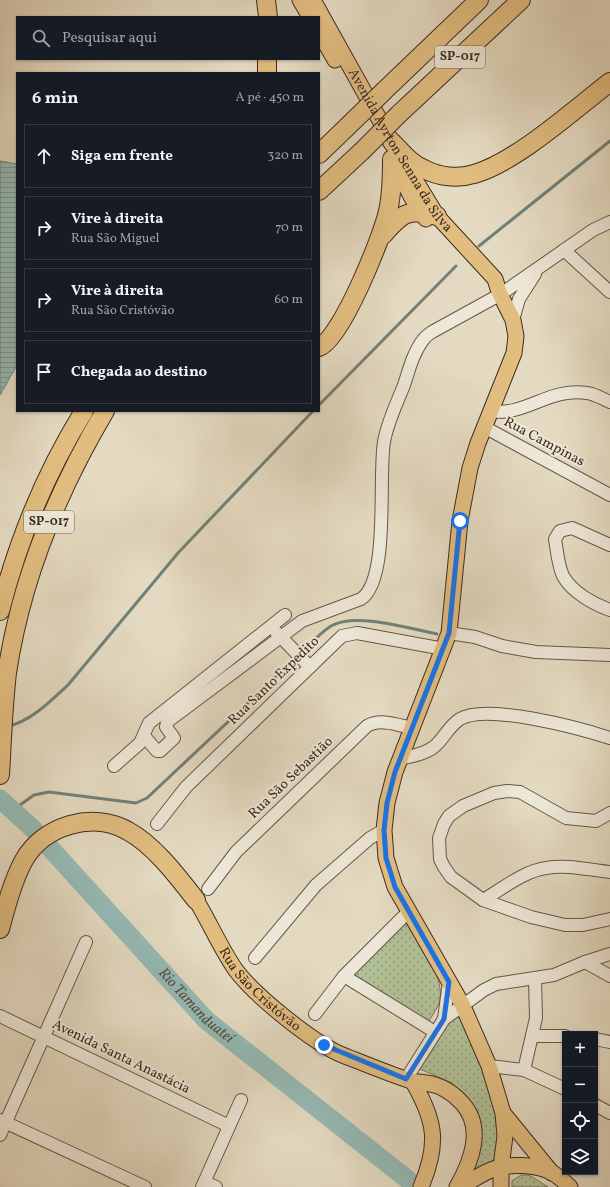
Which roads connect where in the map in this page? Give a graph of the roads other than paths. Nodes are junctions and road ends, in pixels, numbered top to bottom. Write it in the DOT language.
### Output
graph roads {
  1 [pos="266,0"];
  2 [pos="300,0"];
  3 [pos="313,0"];
  4 [pos="479,0"];
  5 [pos="521,0"];
  6 [pos="268,16"];
  7 [pos="309,16"];
  8 [pos="320,34"];
  9 [pos="267,60"];
  10 [pos="267,72"];
  11 [pos="610,82"];
  12 [pos="392,151"];
  13 [pos="320,153"];
  14 [pos="320,190"];
  15 [pos="428,214"];
  16 [pos="610,222"];
  17 [pos="378,240"];
  18 [pos="564,250"];
  19 [pos="542,265"];
  20 [pos="610,292"];
  21 [pos="500,293"];
  22 [pos="513,320"];
  23 [pos="320,347"];
  24 [pos="610,402"];
  25 [pos="490,411"];
  26 [pos="83,412"];
  27 [pos="104,412"];
  28 [pos="484,427"];
  29 [pos="610,495"];
  30 [pos="610,545"];
  31 [pos="610,610"];
  32 [pos="0,611"];
  33 [pos="285,615"];
  34 [pos="271,627"];
  35 [pos="449,633"];
  36 [pos="281,637"];
  37 [pos="444,649"];
  38 [pos="610,655"];
  39 [pos="302,659"];
  40 [pos="412,728"];
  41 [pos="144,736"];
  42 [pos="610,738"];
  43 [pos="400,759"];
  44 [pos="114,766"];
  45 [pos="0,776"];
  46 [pos="610,813"];
  47 [pos="157,824"];
  48 [pos="384,830"];
  49 [pos="610,872"];
  50 [pos="202,895"];
  51 [pos="483,900"];
  52 [pos="408,912"];
  53 [pos="610,919"];
  54 [pos="0,929"];
  55 [pos="86,942"];
  56 [pos="610,954"];
  57 [pos="255,958"];
  58 [pos="585,962"];
  59 [pos="344,976"];
  60 [pos="610,976"];
  61 [pos="535,979"];
  62 [pos="449,982"];
  63 [pos="462,1004"];
  64 [pos="315,1014"];
  65 [pos="0,1016"];
  66 [pos="444,1019"];
  67 [pos="435,1032"];
  68 [pos="44,1036"];
  69 [pos="532,1036"];
  70 [pos="562,1036"];
  71 [pos="598,1040"];
  72 [pos="610,1042"];
  73 [pos="489,1066"];
  74 [pos="524,1070"];
  75 [pos="409,1080"];
  76 [pos="562,1088"];
  77 [pos="241,1100"];
  78 [pos="598,1107"];
  79 [pos="503,1113"];
  80 [pos="610,1113"];
  81 [pos="3,1121"];
  82 [pos="229,1126"];
  83 [pos="0,1135"];
  84 [pos="501,1167"];
  85 [pos="552,1173"];
  86 [pos="204,1184"];
  87 [pos="146,1187"];
  88 [pos="216,1187"];
  89 [pos="421,1187"];
  90 [pos="457,1187"];
  91 [pos="461,1187"];
  92 [pos="501,1187"];
  93 [pos="570,1187"];
  1 -- 6 [label="highway"];
  2 -- 7 [label="main road"];
  3 -- 12 [label="main road, Avenida Ayrton Senna da Silva"];
  4 -- 13 [label="highway, SP-017, bridge"];
  5 -- 14 [label="highway, SP-017, bridge"];
  8 -- 12 [label="main road, Avenida Ayrton Senna da Silva"];
  9 -- 10 [label="highway"];
  11 -- 12 [label="highway"];
  12 -- 15 [label="main road, Avenida Ayrton Senna da Silva"];
  12 -- 17 [label="highway"];
  15 -- 17 [label="highway"];
  15 -- 21 [label="main road, Avenida Ayrton Senna da Silva"];
  16 -- 18 [label="street"];
  17 -- 23 [label="highway"];
  18 -- 19 [label="street"];
  18 -- 20 [label="street"];
  19 -- 21 [label="street"];
  19 -- 22 [label="street"];
  21 -- 22 [label="main road, Avenida Ayrton Senna da Silva"];
  21 -- 36 [label="street"];
  22 -- 25 [label="main road, Avenida Ayrton Senna da Silva"];
  24 -- 25 [label="street"];
  25 -- 28 [label="main road, Avenida Ayrton Senna da Silva"];
  26 -- 32 [label="highway, SP-017"];
  27 -- 45 [label="highway, SP-017"];
  28 -- 29 [label="street, Rua Campinas"];
  28 -- 35 [label="main road, Avenida Ayrton Senna da Silva"];
  30 -- 31 [label="street"];
  33 -- 34 [label="street"];
  34 -- 36 [label="street"];
  34 -- 41 [label="street"];
  35 -- 37 [label="main road, Avenida Ayrton Senna da Silva"];
  35 -- 38 [label="street"];
  36 -- 39 [label="street"];
  36 -- 41 [label="street"];
  37 -- 39 [label="street, Rua Santo Expedito"];
  37 -- 40 [label="main road, Avenida Ayrton Senna da Silva"];
  39 -- 47 [label="street, Rua Santo Expedito"];
  40 -- 43 [label="main road, Avenida Ayrton Senna da Silva"];
  40 -- 50 [label="street, Rua São Sebastião"];
  41 -- 44 [label="street"];
  42 -- 43 [label="street"];
  43 -- 48 [label="main road, Avenida Ayrton Senna da Silva"];
  46 -- 51 [label="street"];
  48 -- 52 [label="main road, Avenida Ayrton Senna da Silva"];
  48 -- 57 [label="street"];
  49 -- 51 [label="street"];
  50 -- 54 [label="highway"];
  50 -- 75 [label="main road, Rua São Cristóvão"];
  51 -- 53 [label="street"];
  52 -- 59 [label="street"];
  52 -- 62 [label="main road, Avenida Ayrton Senna da Silva"];
  55 -- 68 [label="street"];
  56 -- 58 [label="street"];
  58 -- 60 [label="street"];
  58 -- 61 [label="street"];
  59 -- 64 [label="street"];
  59 -- 67 [label="street"];
  61 -- 63 [label="street"];
  61 -- 69 [label="street"];
  62 -- 63 [label="main road, Avenida Ayrton Senna da Silva"];
  62 -- 66 [label="street"];
  63 -- 66 [label="street"];
  63 -- 73 [label="main road, Avenida Ayrton Senna da Silva"];
  65 -- 68 [label="street, Avenida Santa Anastácia"];
  66 -- 67 [label="street"];
  67 -- 75 [label="street"];
  68 -- 81 [label="street"];
  68 -- 82 [label="street, Avenida Santa Anastácia"];
  69 -- 70 [label="street"];
  69 -- 74 [label="street"];
  71 -- 72 [label="street"];
  73 -- 74 [label="street"];
  73 -- 79 [label="main road, Avenida Ayrton Senna da Silva"];
  74 -- 76 [label="street"];
  75 -- 89 [label="main road"];
  75 -- 90 [label="main road, Rua São Cristóvão"];
  77 -- 82 [label="street"];
  78 -- 80 [label="street"];
  79 -- 84 [label="main road, Avenida Ayrton Senna da Silva"];
  79 -- 85 [label="main road, Avenida Ayrton Senna da Silva"];
  81 -- 83 [label="street"];
  81 -- 87 [label="street"];
  82 -- 86 [label="street"];
  84 -- 85 [label="main road"];
  84 -- 91 [label="main road"];
  84 -- 92 [label="main road, Avenida Ayrton Senna da Silva"];
  85 -- 93 [label="main road"];
  86 -- 88 [label="street"];
}
